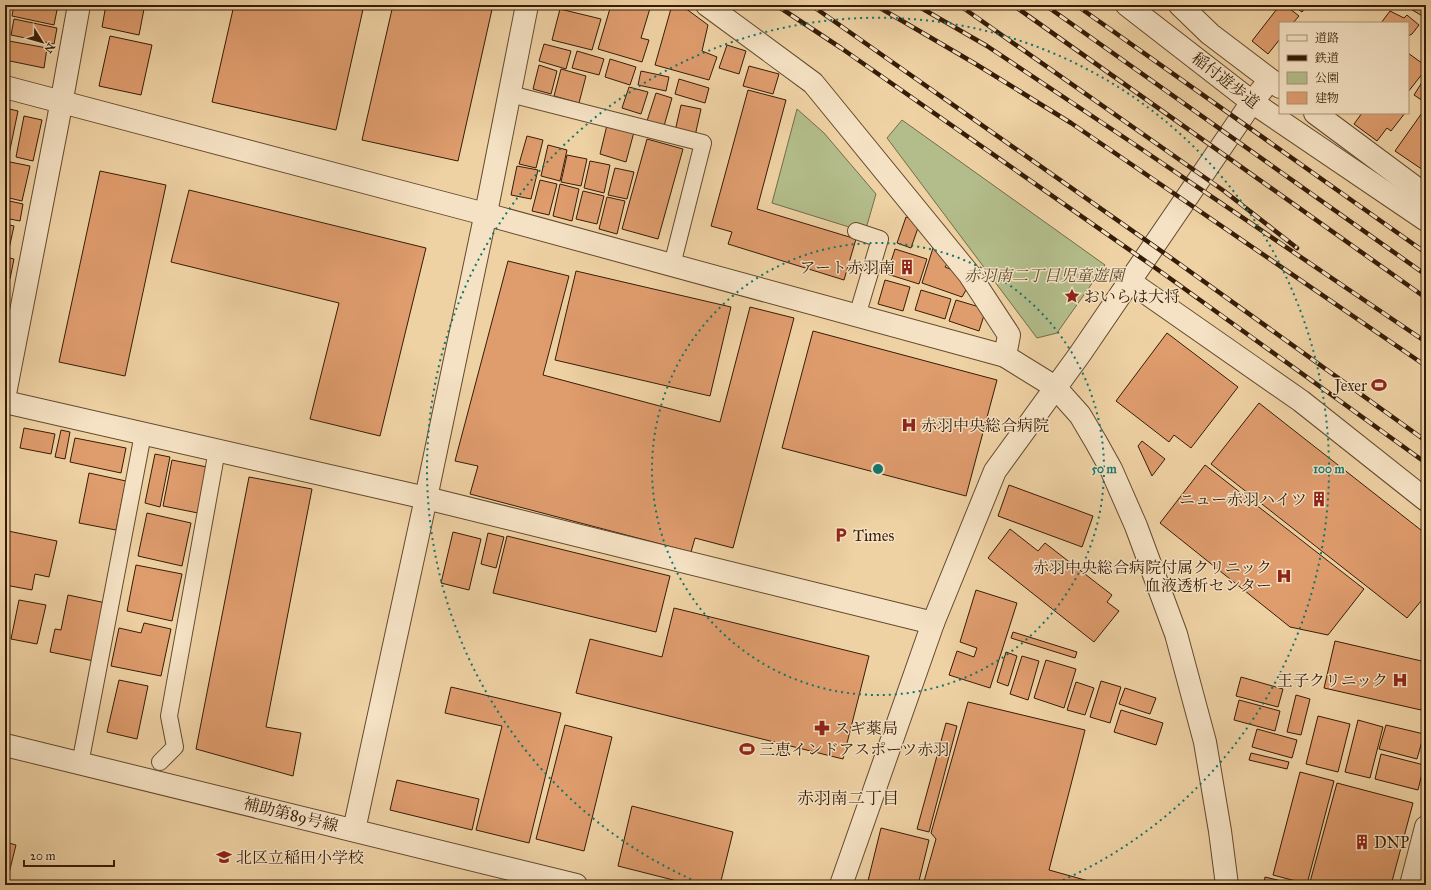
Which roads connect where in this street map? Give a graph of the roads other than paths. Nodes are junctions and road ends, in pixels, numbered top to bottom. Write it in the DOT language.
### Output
graph roads {
  1 [pos="79,5"];
  2 [pos="527,5"];
  3 [pos="707,5"];
  4 [pos="1127,5"];
  5 [pos="1180,5"];
  6 [pos="1275,83"];
  7 [pos="5,87"];
  8 [pos="510,94"];
  9 [pos="62,102"];
  10 [pos="1252,102"];
  11 [pos="1316,114"];
  12 [pos="1426,191"];
  13 [pos="485,214"];
  14 [pos="1426,220"];
  15 [pos="856,231"];
  16 [pos="672,265"];
  17 [pos="1129,280"];
  18 [pos="857,316"];
  19 [pos="1005,356"];
  20 [pos="1055,388"];
  21 [pos="5,394"];
  22 [pos="5,402"];
  23 [pos="142,434"];
  24 [pos="217,450"];
  25 [pos="426,498"];
  26 [pos="1426,500"];
  27 [pos="933,623"];
  28 [pos="5,745"];
  29 [pos="160,762"];
  30 [pos="80,764"];
  31 [pos="1426,827"];
  32 [pos="354,830"];
  33 [pos="576,885"];
  34 [pos="841,885"];
  35 [pos="1227,885"];
  36 [pos="1411,885"];
  1 -- 9 [label="street"];
  2 -- 8 [label="street"];
  3 -- 19 [label="street"];
  4 -- 10 [label="street, 稲付遊歩道"];
  5 -- 6 [label="street"];
  6 -- 10 [label="street"];
  7 -- 9 [label="street"];
  8 -- 13 [label="street"];
  8 -- 16 [label="lane"];
  9 -- 13 [label="street"];
  9 -- 21 [label="street"];
  10 -- 14 [label="street, 稲付遊歩道"];
  10 -- 17 [label="street"];
  11 -- 12 [label="street"];
  13 -- 16 [label="street"];
  13 -- 25 [label="street"];
  15 -- 18 [label="lane"];
  16 -- 18 [label="street"];
  17 -- 20 [label="street"];
  17 -- 26 [label="street"];
  18 -- 19 [label="street"];
  19 -- 20 [label="street"];
  20 -- 27 [label="street"];
  20 -- 35 [label="street"];
  22 -- 23 [label="street"];
  23 -- 24 [label="street"];
  23 -- 30 [label="lane"];
  24 -- 25 [label="street"];
  24 -- 29 [label="lane"];
  25 -- 27 [label="street"];
  25 -- 32 [label="street"];
  27 -- 34 [label="street"];
  28 -- 30 [label="street, 補助第89号線"];
  30 -- 32 [label="street, 補助第89号線"];
  31 -- 36 [label="street"];
  32 -- 33 [label="street, 補助第89号線"];
}
